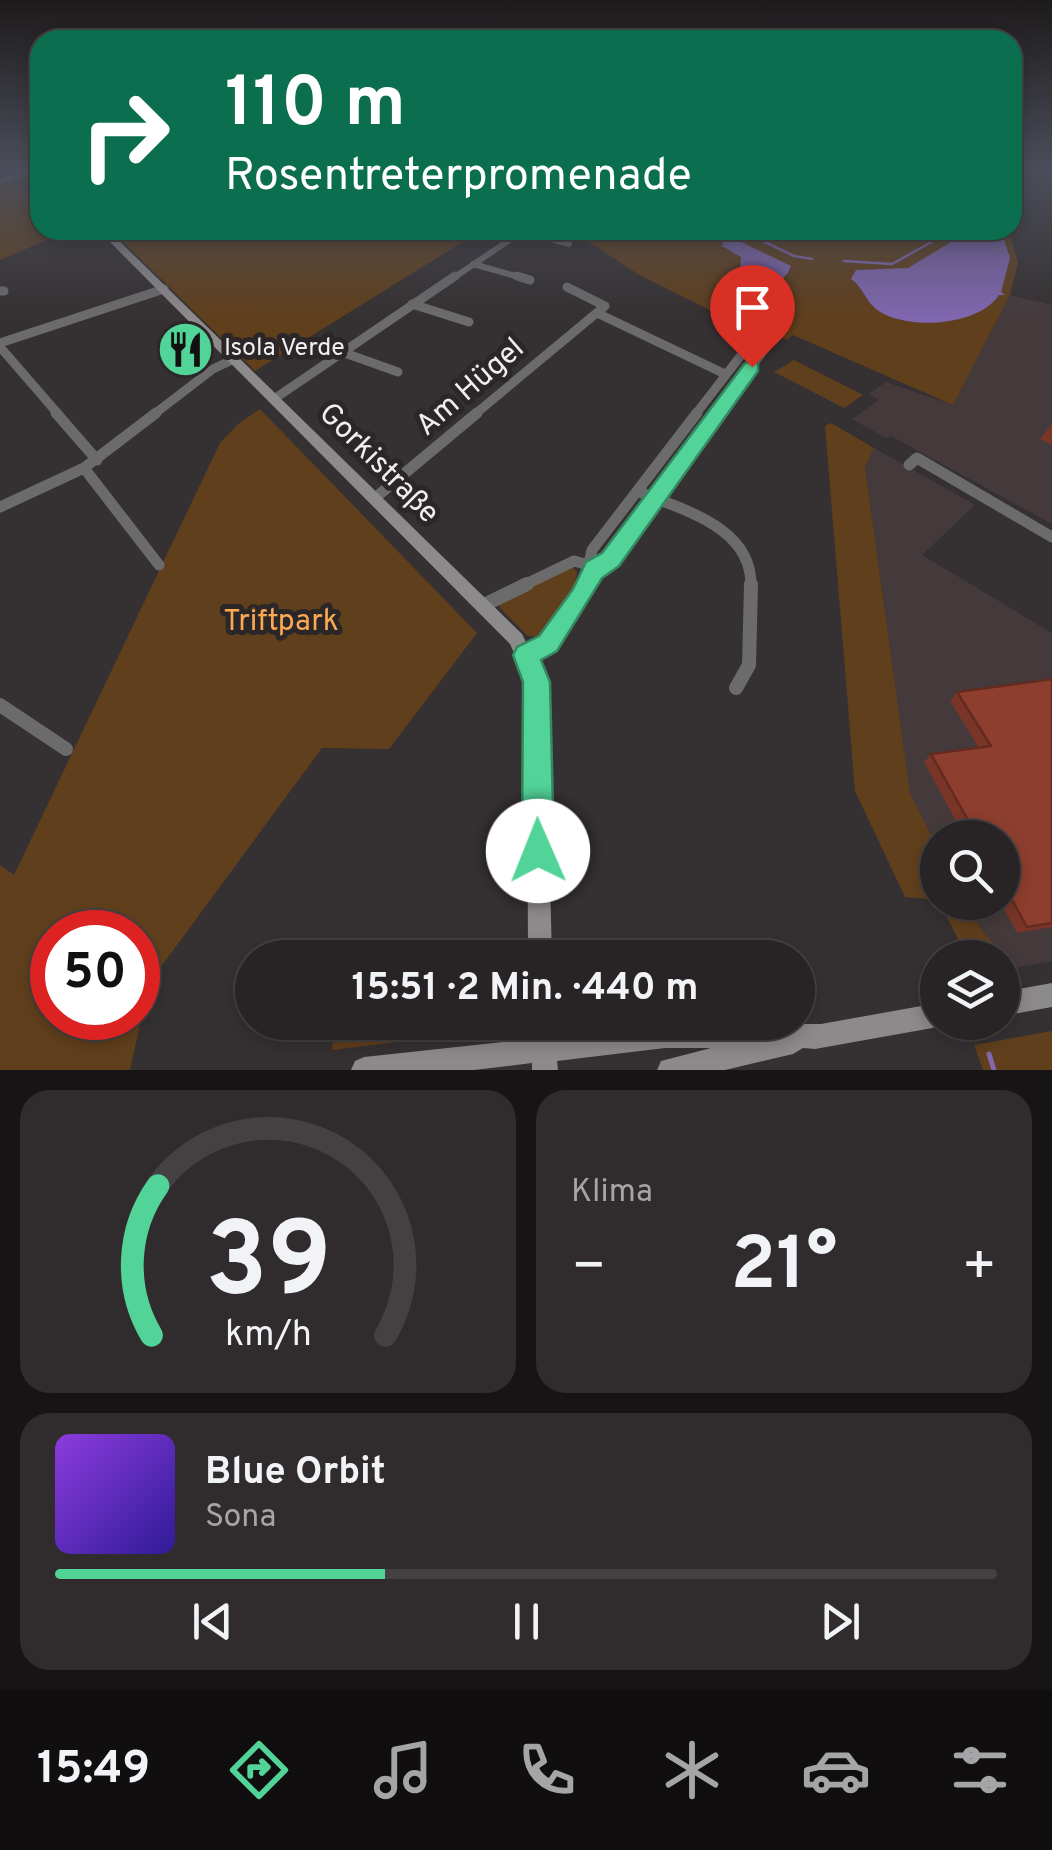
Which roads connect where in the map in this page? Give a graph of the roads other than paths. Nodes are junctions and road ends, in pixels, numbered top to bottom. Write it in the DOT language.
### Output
graph roads {
  1 [pos="113,240"];
  2 [pos="509,240"];
  3 [pos="555,240"];
  4 [pos="568,244"];
  5 [pos="472,264"];
  6 [pos="530,280"];
  7 [pos="567,288"];
  8 [pos="164,289"];
  9 [pos="412,304"];
  10 [pos="597,313"];
  11 [pos="469,322"];
  12 [pos="0,346"];
  13 [pos="342,352"];
  14 [pos="234,359"];
  15 [pos="398,372"];
  16 [pos="723,378"];
  17 [pos="737,387"];
  18 [pos="274,398"];
  19 [pos="97,460"];
  20 [pos="910,465"];
  21 [pos="84,468"];
  22 [pos="637,491"];
  23 [pos="375,498"];
  24 [pos="656,499"];
  25 [pos="0,507"];
  26 [pos="1052,537"];
  27 [pos="158,564"];
  28 [pos="592,566"];
  29 [pos="482,606"];
  30 [pos="526,655"];
  31 [pos="736,688"];
  32 [pos="0,704"];
  33 [pos="66,749"];
  34 [pos="540,940"];
  35 [pos="1052,994"];
  36 [pos="1020,1000"];
  37 [pos="920,1018"];
  38 [pos="821,1036"];
  39 [pos="541,1063"];
  40 [pos="364,1070"];
  41 [pos="670,1070"];
  1 -- 8 [label="main road, Gorkistraße"];
  2 -- 5 [label="street"];
  3 -- 4 [label="street"];
  5 -- 6 [label="street"];
  5 -- 9 [label="street"];
  7 -- 10 [label="street"];
  8 -- 12 [label="street"];
  8 -- 14 [label="main road, Gorkistraße"];
  9 -- 11 [label="street"];
  9 -- 13 [label="street"];
  10 -- 16 [label="street"];
  10 -- 23 [label="street, Am Hügel"];
  12 -- 19 [label="street"];
  13 -- 15 [label="street"];
  13 -- 18 [label="street"];
  14 -- 18 [label="main road, Gorkistraße"];
  14 -- 19 [label="street"];
  16 -- 17 [label="street"];
  16 -- 17 [label="street"];
  16 -- 22 [label="street"];
  17 -- 24 [label="street"];
  18 -- 23 [label="main road, Gorkistraße"];
  19 -- 21 [label="street"];
  20 -- 26 [label="street"];
  21 -- 25 [label="street"];
  21 -- 27 [label="street"];
  22 -- 24 [label="street"];
  22 -- 28 [label="street"];
  23 -- 29 [label="main road, Gorkistraße"];
  24 -- 28 [label="street"];
  24 -- 31 [label="street"];
  28 -- 29 [label="street"];
  28 -- 30 [label="street"];
  29 -- 30 [label="main road, Gorkistraße"];
  30 -- 34 [label="main road"];
  32 -- 33 [label="street"];
  35 -- 36 [label="main road"];
  37 -- 38 [label="main road"];
  38 -- 39 [label="main road"];
  38 -- 41 [label="main road"];
  39 -- 40 [label="main road"];
}
